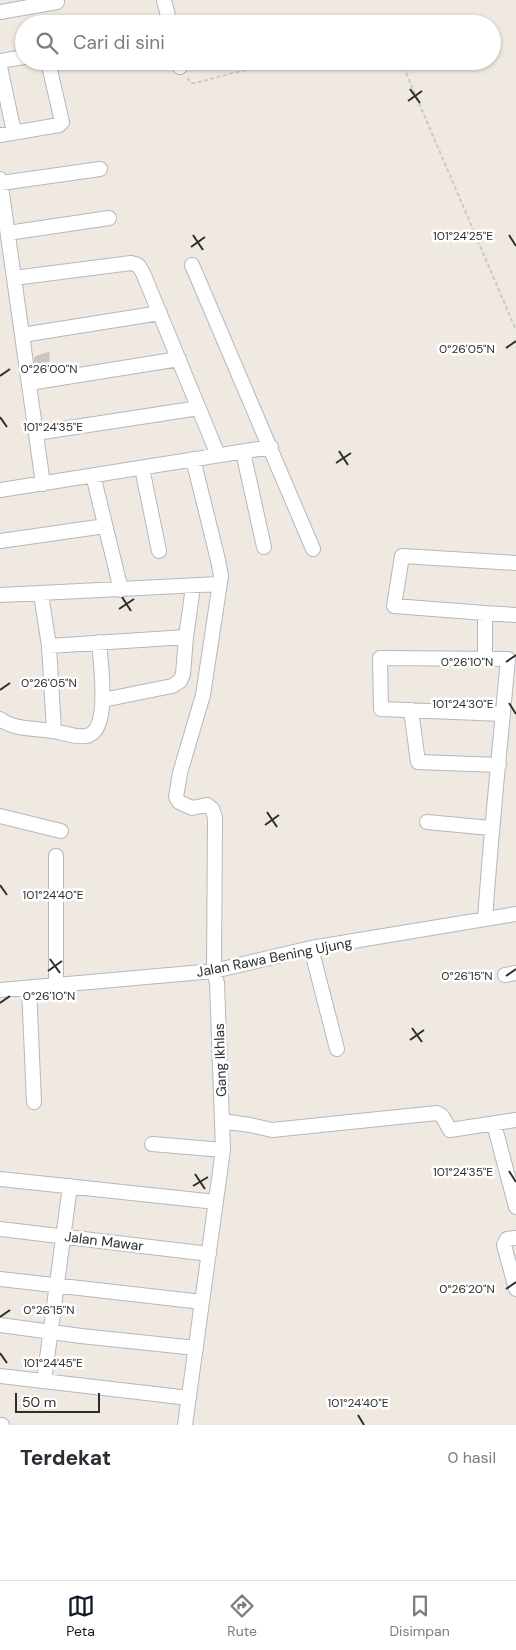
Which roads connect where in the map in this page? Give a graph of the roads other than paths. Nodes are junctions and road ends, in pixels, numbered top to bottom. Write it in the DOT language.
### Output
graph roads {
  1 [pos="164,0"];
  2 [pos="57,2"];
  3 [pos="0,12"];
  4 [pos="168,15"];
  5 [pos="15,58"];
  6 [pos="0,61"];
  7 [pos="0,67"];
  8 [pos="50,70"];
  9 [pos="14,132"];
  10 [pos="0,135"];
  11 [pos="100,169"];
  12 [pos="0,181"];
  13 [pos="3,215"];
  14 [pos="109,218"];
  15 [pos="8,233"];
  16 [pos="192,264"];
  17 [pos="14,278"];
  18 [pos="160,313"];
  19 [pos="22,335"];
  20 [pos="179,359"];
  21 [pos="29,382"];
  22 [pos="199,408"];
  23 [pos="36,433"];
  24 [pos="271,447"];
  25 [pos="243,452"];
  26 [pos="218,455"];
  27 [pos="193,459"];
  28 [pos="142,468"];
  29 [pos="93,475"];
  30 [pos="43,484"];
  31 [pos="0,490"];
  32 [pos="105,526"];
  33 [pos="0,541"];
  34 [pos="264,547"];
  35 [pos="313,549"];
  36 [pos="160,551"];
  37 [pos="516,562"];
  38 [pos="218,584"];
  39 [pos="193,586"];
  40 [pos="121,590"];
  41 [pos="41,594"];
  42 [pos="0,595"];
  43 [pos="485,613"];
  44 [pos="516,615"];
  45 [pos="186,637"];
  46 [pos="99,642"];
  47 [pos="49,646"];
  48 [pos="485,659"];
  49 [pos="103,700"];
  50 [pos="411,710"];
  51 [pos="503,714"];
  52 [pos="0,719"];
  53 [pos="54,731"];
  54 [pos="499,765"];
  55 [pos="0,816"];
  56 [pos="427,822"];
  57 [pos="491,828"];
  58 [pos="61,831"];
  59 [pos="56,856"];
  60 [pos="516,914"];
  61 [pos="485,919"];
  62 [pos="311,948"];
  63 [pos="214,970"];
  64 [pos="56,985"];
  65 [pos="29,988"];
  66 [pos="0,990"];
  67 [pos="337,1049"];
  68 [pos="34,1102"];
  69 [pos="516,1120"];
  70 [pos="222,1122"];
  71 [pos="494,1124"];
  72 [pos="152,1144"];
  73 [pos="223,1150"];
  74 [pos="0,1179"];
  75 [pos="70,1186"];
  76 [pos="216,1202"];
  77 [pos="516,1207"];
  78 [pos="0,1229"];
  79 [pos="64,1236"];
  80 [pos="516,1238"];
  81 [pos="209,1254"];
  82 [pos="0,1279"];
  83 [pos="57,1285"];
  84 [pos="516,1289"];
  85 [pos="202,1302"];
  86 [pos="0,1325"];
  87 [pos="51,1332"];
  88 [pos="196,1348"];
  89 [pos="0,1376"];
  90 [pos="44,1381"];
  91 [pos="189,1398"];
  92 [pos="185,1425"];
  1 -- 4 [label="street"];
  2 -- 3 [label="street"];
  5 -- 6 [label="street"];
  7 -- 9 [label="street"];
  8 -- 9 [label="street"];
  9 -- 10 [label="street"];
  11 -- 12 [label="street"];
  12 -- 13 [label="street"];
  13 -- 15 [label="street"];
  14 -- 15 [label="street"];
  15 -- 17 [label="street"];
  16 -- 24 [label="street"];
  17 -- 18 [label="street"];
  17 -- 19 [label="street"];
  18 -- 19 [label="street"];
  18 -- 20 [label="street"];
  19 -- 21 [label="street"];
  20 -- 21 [label="street"];
  20 -- 22 [label="street"];
  21 -- 23 [label="street"];
  22 -- 23 [label="street"];
  22 -- 26 [label="street"];
  23 -- 30 [label="street"];
  24 -- 25 [label="street"];
  24 -- 35 [label="street"];
  25 -- 26 [label="street"];
  25 -- 34 [label="street"];
  26 -- 27 [label="street"];
  27 -- 28 [label="street"];
  27 -- 38 [label="street"];
  28 -- 29 [label="street"];
  28 -- 36 [label="street"];
  29 -- 30 [label="street"];
  29 -- 32 [label="street"];
  30 -- 31 [label="street"];
  32 -- 33 [label="street"];
  32 -- 40 [label="street"];
  37 -- 43 [label="street"];
  38 -- 39 [label="street"];
  38 -- 63 [label="street, Gang Ikhlas"];
  39 -- 40 [label="street"];
  39 -- 45 [label="street"];
  40 -- 41 [label="street"];
  41 -- 42 [label="street"];
  41 -- 47 [label="street"];
  43 -- 44 [label="street"];
  43 -- 48 [label="street"];
  45 -- 46 [label="street"];
  45 -- 49 [label="street"];
  46 -- 47 [label="street"];
  46 -- 49 [label="street"];
  47 -- 53 [label="street"];
  48 -- 50 [label="street"];
  48 -- 51 [label="street"];
  49 -- 53 [label="street"];
  50 -- 51 [label="street"];
  50 -- 54 [label="street"];
  51 -- 54 [label="street"];
  52 -- 53 [label="street"];
  54 -- 57 [label="street"];
  55 -- 58 [label="street"];
  56 -- 57 [label="street"];
  57 -- 61 [label="street"];
  59 -- 64 [label="street"];
  60 -- 61 [label="street, Jalan Rawa Bening Ujung"];
  61 -- 62 [label="street, Jalan Rawa Bening Ujung"];
  62 -- 63 [label="street, Jalan Rawa Bening Ujung"];
  62 -- 67 [label="street"];
  63 -- 64 [label="street, Jalan Rawa Bening Ujung"];
  63 -- 70 [label="street, Gang Ikhlas"];
  64 -- 65 [label="street, Jalan Rawa Bening Ujung"];
  65 -- 66 [label="street, Jalan Rawa Bening Ujung"];
  65 -- 68 [label="street"];
  69 -- 71 [label="street"];
  70 -- 71 [label="street"];
  70 -- 73 [label="street, Gang Ikhlas"];
  71 -- 77 [label="street"];
  72 -- 73 [label="street"];
  73 -- 76 [label="street, Gang Ikhlas"];
  74 -- 75 [label="street"];
  75 -- 76 [label="street"];
  75 -- 79 [label="street"];
  76 -- 81 [label="street, Gang Ikhlas"];
  78 -- 79 [label="street, Jalan Mawar"];
  79 -- 81 [label="street, Jalan Mawar"];
  79 -- 83 [label="street"];
  80 -- 84 [label="street"];
  81 -- 85 [label="street, Gang Ikhlas"];
  82 -- 83 [label="street"];
  83 -- 85 [label="street"];
  83 -- 87 [label="street"];
  85 -- 88 [label="street, Gang Ikhlas"];
  86 -- 87 [label="street"];
  87 -- 88 [label="street"];
  87 -- 90 [label="street"];
  88 -- 91 [label="street, Gang Ikhlas"];
  89 -- 90 [label="street"];
  90 -- 91 [label="street"];
  91 -- 92 [label="street, Gang Ikhlas"];
}
